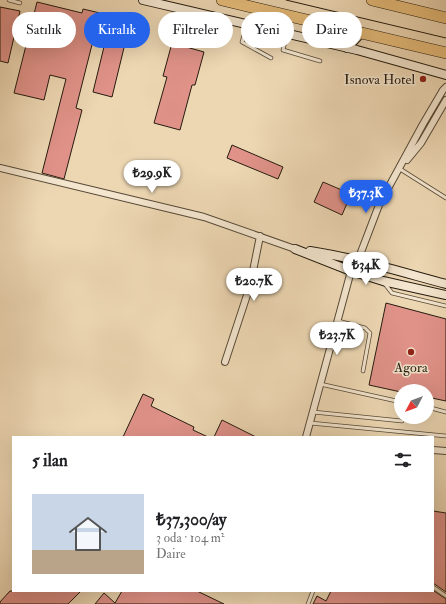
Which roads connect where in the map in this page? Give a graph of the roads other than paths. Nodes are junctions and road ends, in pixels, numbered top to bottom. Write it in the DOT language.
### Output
graph roads {
  1 [pos="9,0"];
  2 [pos="143,0"];
  3 [pos="222,0"];
  4 [pos="372,0"];
  5 [pos="20,3"];
  6 [pos="180,9"];
  7 [pos="179,12"];
  8 [pos="194,12"];
  9 [pos="446,18"];
  10 [pos="302,20"];
  11 [pos="362,33"];
  12 [pos="253,48"];
  13 [pos="284,48"];
  14 [pos="347,48"];
  15 [pos="446,53"];
  16 [pos="271,58"];
  17 [pos="320,61"];
  18 [pos="446,75"];
  19 [pos="446,86"];
  20 [pos="446,100"];
  21 [pos="0,168"];
  22 [pos="400,169"];
  23 [pos="446,198"];
  24 [pos="260,236"];
  25 [pos="295,249"];
  26 [pos="358,260"];
  27 [pos="351,271"];
  28 [pos="383,281"];
  29 [pos="446,284"];
  30 [pos="446,295"];
  31 [pos="446,306"];
  32 [pos="337,321"];
  33 [pos="226,362"];
  34 [pos="363,371"];
  35 [pos="320,384"];
  36 [pos="394,400"];
  37 [pos="434,409"];
  38 [pos="313,412"];
  39 [pos="446,412"];
  40 [pos="394,420"];
  41 [pos="310,423"];
  42 [pos="306,436"];
  43 [pos="446,436"];
  44 [pos="434,450"];
  45 [pos="446,451"];
  46 [pos="434,588"];
  47 [pos="313,592"];
  48 [pos="446,596"];
  49 [pos="308,604"];
  1 -- 5 [label="lane"];
  2 -- 6 [label="street"];
  3 -- 10 [label="highway"];
  4 -- 9 [label="highway"];
  6 -- 7 [label="lane"];
  6 -- 8 [label="street"];
  11 -- 15 [label="highway"];
  12 -- 16 [label="lane"];
  13 -- 17 [label="lane"];
  14 -- 18 [label="street"];
  19 -- 22 [label="street"];
  20 -- 22 [label="street"];
  21 -- 24 [label="street"];
  22 -- 23 [label="lane"];
  22 -- 26 [label="street"];
  24 -- 25 [label="street"];
  24 -- 33 [label="street"];
  25 -- 26 [label="street"];
  25 -- 27 [label="street"];
  26 -- 27 [label="street"];
  26 -- 29 [label="street"];
  27 -- 28 [label="street"];
  27 -- 32 [label="street"];
  28 -- 30 [label="street"];
  28 -- 31 [label="lane"];
  32 -- 34 [label="lane"];
  32 -- 35 [label="street"];
  35 -- 36 [label="lane"];
  35 -- 38 [label="street"];
  37 -- 39 [label="lane"];
  38 -- 40 [label="lane"];
  38 -- 41 [label="street"];
  41 -- 42 [label="street"];
  41 -- 43 [label="lane"];
  44 -- 45 [label="street"];
  46 -- 48 [label="lane"];
  47 -- 49 [label="lane"];
}
